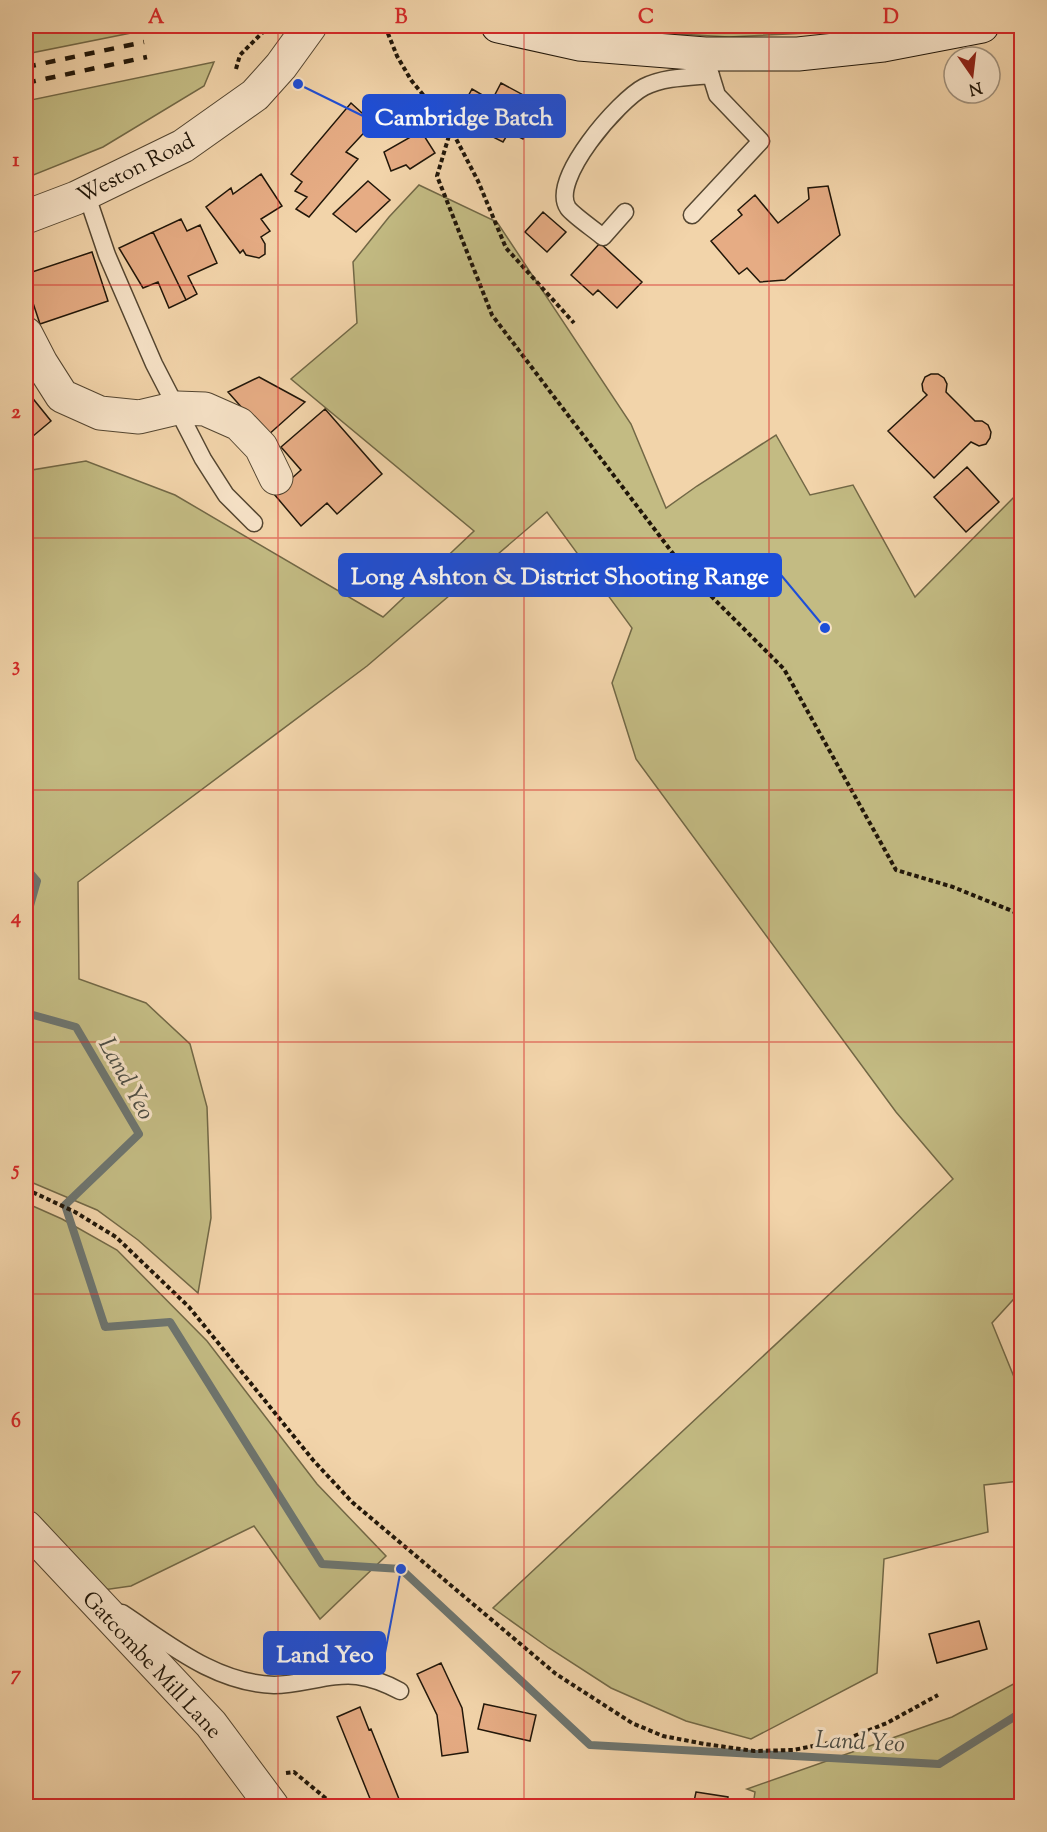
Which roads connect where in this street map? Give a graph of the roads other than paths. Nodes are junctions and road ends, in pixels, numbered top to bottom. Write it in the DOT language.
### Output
graph roads {
  1 [pos="310,26"];
  2 [pos="498,26"];
  3 [pos="982,26"];
  4 [pos="708,65"];
  5 [pos="86,193"];
  6 [pos="625,212"];
  7 [pos="692,215"];
  8 [pos="26,217"];
  9 [pos="26,334"];
  10 [pos="177,408"];
  11 [pos="276,478"];
  12 [pos="254,523"];
  13 [pos="26,1527"];
  14 [pos="90,1595"];
  15 [pos="400,1691"];
  16 [pos="272,1806"];
  1 -- 5 [label="street, Weston Road"];
  2 -- 4 [label="street"];
  3 -- 4 [label="street"];
  4 -- 6 [label="lane"];
  4 -- 7 [label="lane"];
  5 -- 8 [label="street, Weston Road"];
  5 -- 10 [label="lane"];
  9 -- 10 [label="street"];
  10 -- 11 [label="street"];
  10 -- 12 [label="lane"];
  13 -- 14 [label="street, Gatcombe Mill Lane"];
  14 -- 15 [label="lane"];
  14 -- 16 [label="street, Gatcombe Mill Lane"];
}
